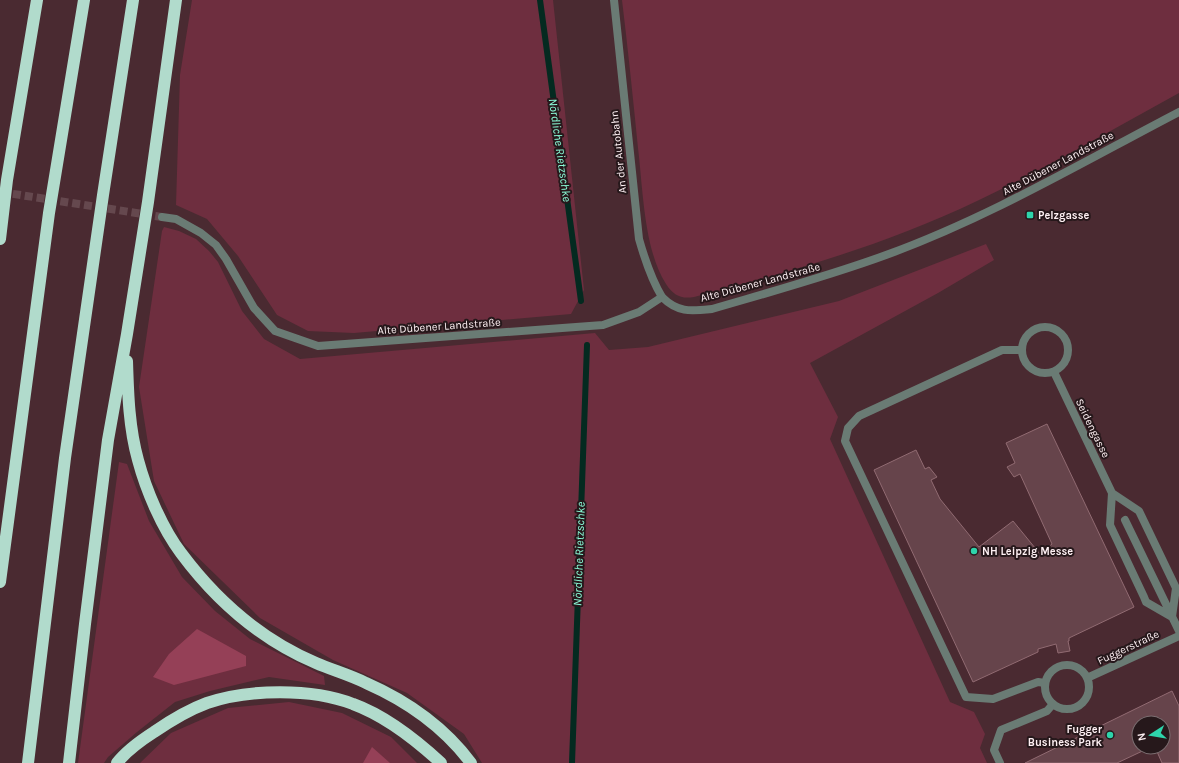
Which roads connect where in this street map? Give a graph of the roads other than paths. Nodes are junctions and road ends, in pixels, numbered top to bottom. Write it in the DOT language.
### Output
graph roads {
  1 [pos="37,0"];
  2 [pos="84,0"];
  3 [pos="133,0"];
  4 [pos="176,0"];
  5 [pos="614,0"];
  6 [pos="1179,112"];
  7 [pos="162,217"];
  8 [pos="0,232"];
  9 [pos="662,298"];
  10 [pos="127,334"];
  11 [pos="1022,350"];
  12 [pos="1054,372"];
  13 [pos="1112,493"];
  14 [pos="1125,520"];
  15 [pos="0,582"];
  16 [pos="1172,617"];
  17 [pos="1179,631"];
  18 [pos="1179,636"];
  19 [pos="1087,678"];
  20 [pos="1045,683"];
  21 [pos="1053,704"];
  22 [pos="28,763"];
  23 [pos="69,763"];
  24 [pos="117,763"];
  25 [pos="441,763"];
  26 [pos="471,763"];
  27 [pos="1000,763"];
  1 -- 8 [label="highway"];
  2 -- 15 [label="highway"];
  3 -- 22 [label="highway"];
  4 -- 10 [label="highway"];
  5 -- 9 [label="street, An der Autobahn"];
  6 -- 9 [label="street, Alte Dübener Landstraße"];
  7 -- 9 [label="street, Alte Dübener Landstraße"];
  10 -- 23 [label="highway"];
  10 -- 26 [label="highway"];
  11 -- 12 [label="street"];
  11 -- 12 [label="street"];
  11 -- 20 [label="street"];
  12 -- 13 [label="street, Seidengasse"];
  13 -- 16 [label="street"];
  13 -- 16 [label="street"];
  14 -- 16 [label="street"];
  16 -- 17 [label="street"];
  18 -- 19 [label="street, Fuggerstraße"];
  19 -- 20 [label="street"];
  19 -- 21 [label="street"];
  20 -- 21 [label="street"];
  21 -- 27 [label="street"];
  24 -- 25 [label="highway"];
}
